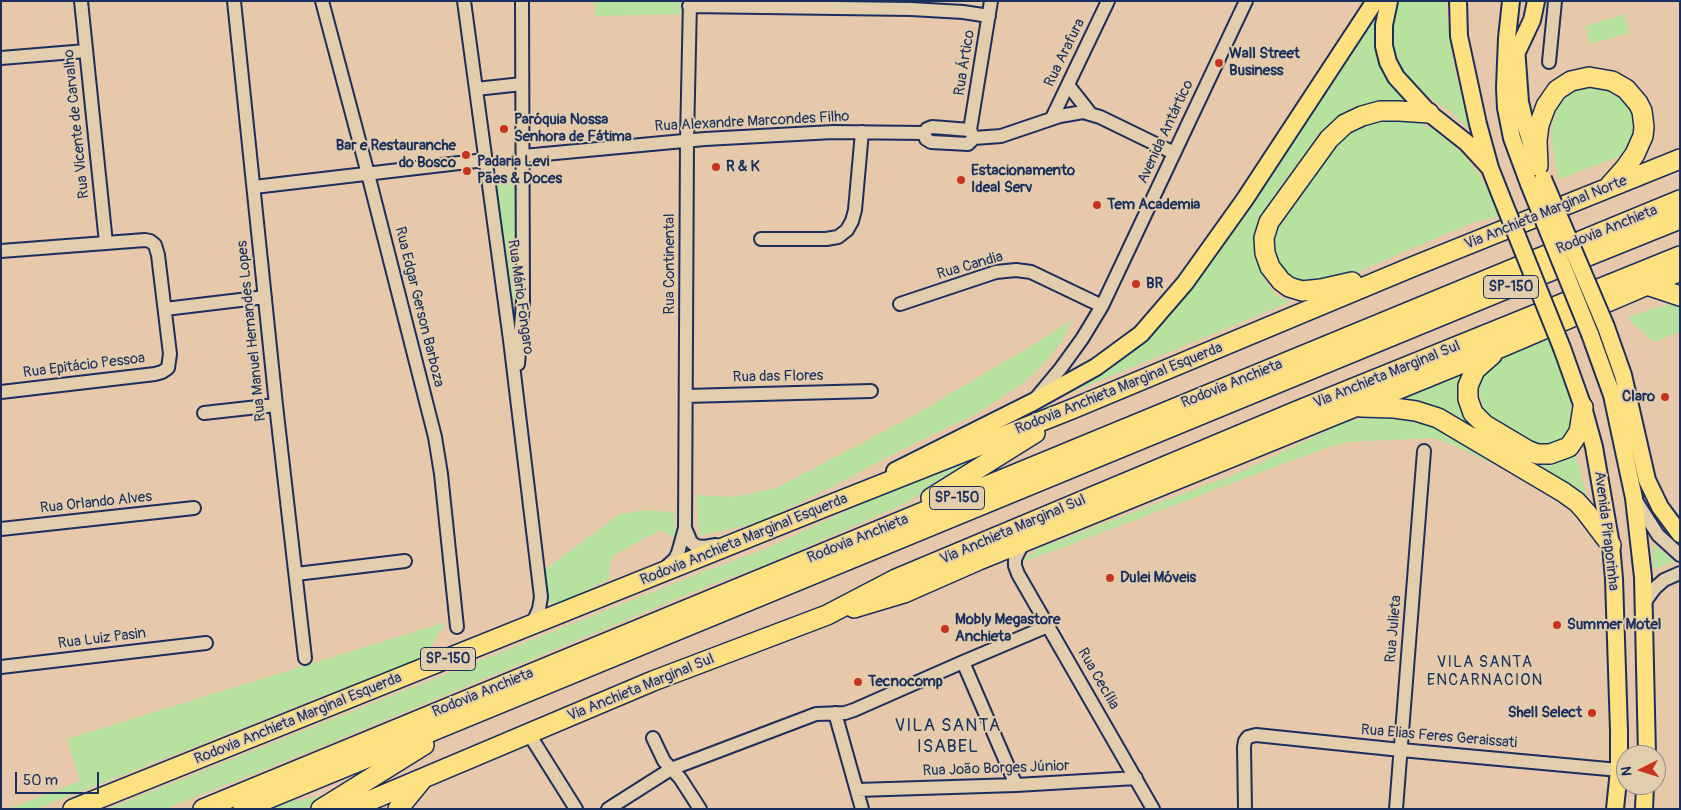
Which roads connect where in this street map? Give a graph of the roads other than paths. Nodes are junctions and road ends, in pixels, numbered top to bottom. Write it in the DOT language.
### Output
graph roads {
  1 [pos="81,1"];
  2 [pos="234,1"];
  3 [pos="322,1"];
  4 [pos="464,1"];
  5 [pos="522,1"];
  6 [pos="991,1"];
  7 [pos="1108,1"];
  8 [pos="1246,1"];
  9 [pos="1375,1"];
  10 [pos="1389,1"];
  11 [pos="1458,1"];
  12 [pos="1511,1"];
  13 [pos="1516,1"];
  14 [pos="1536,1"];
  15 [pos="1555,1"];
  16 [pos="690,4"];
  17 [pos="989,16"];
  18 [pos="86,50"];
  19 [pos="1516,54"];
  20 [pos="1,58"];
  21 [pos="1549,62"];
  22 [pos="522,84"];
  23 [pos="1068,85"];
  24 [pos="476,89"];
  25 [pos="1090,113"];
  26 [pos="1429,113"];
  27 [pos="1052,118"];
  28 [pos="862,132"];
  29 [pos="972,134"];
  30 [pos="686,140"];
  31 [pos="1174,154"];
  32 [pos="524,156"];
  33 [pos="1680,159"];
  34 [pos="485,160"];
  35 [pos="1490,168"];
  36 [pos="368,174"];
  37 [pos="1537,176"];
  38 [pos="254,187"];
  39 [pos="1605,190"];
  40 [pos="1680,200"];
  41 [pos="1680,219"];
  42 [pos="761,239"];
  43 [pos="106,243"];
  44 [pos="1,250"];
  45 [pos="1680,256"];
  46 [pos="1412,267"];
  47 [pos="1680,272"];
  48 [pos="1646,285"];
  49 [pos="1680,296"];
  50 [pos="265,297"];
  51 [pos="505,302"];
  52 [pos="524,302"];
  53 [pos="900,304"];
  54 [pos="1102,306"];
  55 [pos="165,309"];
  56 [pos="1502,346"];
  57 [pos="516,388"];
  58 [pos="871,391"];
  59 [pos="1,392"];
  60 [pos="686,396"];
  61 [pos="1033,402"];
  62 [pos="276,405"];
  63 [pos="1352,407"];
  64 [pos="1584,407"];
  65 [pos="1072,409"];
  66 [pos="204,413"];
  67 [pos="1633,423"];
  68 [pos="1424,452"];
  69 [pos="1634,498"];
  70 [pos="194,508"];
  71 [pos="822,508"];
  72 [pos="685,528"];
  73 [pos="884,528"];
  74 [pos="1,529"];
  75 [pos="1680,534"];
  76 [pos="742,540"];
  77 [pos="1027,540"];
  78 [pos="1611,545"];
  79 [pos="1680,556"];
  80 [pos="979,560"];
  81 [pos="405,561"];
  82 [pos="1014,566"];
  83 [pos="1680,573"];
  84 [pos="296,574"];
  85 [pos="653,577"];
  86 [pos="541,597"];
  87 [pos="1644,603"];
  88 [pos="561,613"];
  89 [pos="826,616"];
  90 [pos="532,625"];
  91 [pos="457,626"];
  92 [pos="1048,626"];
  93 [pos="206,643"];
  94 [pos="305,658"];
  95 [pos="962,662"];
  96 [pos="1,667"];
  97 [pos="835,713"];
  98 [pos="466,718"];
  99 [pos="529,734"];
  100 [pos="653,738"];
  101 [pos="1618,745"];
  102 [pos="1647,745"];
  103 [pos="1401,750"];
  104 [pos="671,769"];
  105 [pos="1616,770"];
  106 [pos="1136,778"];
  107 [pos="422,779"];
  108 [pos="1016,785"];
  109 [pos="857,790"];
  110 [pos="1616,795"];
  111 [pos="1645,795"];
  112 [pos="74,809"];
  113 [pos="203,809"];
  114 [pos="243,809"];
  115 [pos="321,809"];
  116 [pos="350,809"];
  117 [pos="398,809"];
  118 [pos="576,809"];
  119 [pos="608,809"];
  120 [pos="700,809"];
  121 [pos="862,809"];
  122 [pos="1153,809"];
  123 [pos="1245,809"];
  124 [pos="1396,809"];
  125 [pos="1615,809"];
  126 [pos="1644,809"];
  1 -- 18 [label="street, Rua Vicente de Carvalho"];
  2 -- 38 [label="street, Rua Manuel Hernandes Lopes"];
  3 -- 36 [label="street, Rua Edgar Gerson Barboza"];
  4 -- 24 [label="street, Rua Mário Fongaro"];
  5 -- 22 [label="street"];
  6 -- 17 [label="street, Rua Ártico"];
  7 -- 23 [label="street, Rua Arafura"];
  8 -- 31 [label="street, Avenida Antártico"];
  9 -- 61 [label="main road"];
  10 -- 26 [label="main road"];
  11 -- 35 [label="main road"];
  12 -- 37 [label="main road"];
  13 -- 19 [label="main road"];
  14 -- 19 [label="main road"];
  15 -- 21 [label="street"];
  16 -- 17 [label="street"];
  16 -- 30 [label="street, Rua Continental"];
  17 -- 29 [label="street, Rua Ártico"];
  18 -- 20 [label="street"];
  18 -- 43 [label="street, Rua Vicente de Carvalho"];
  19 -- 37 [label="main road"];
  22 -- 24 [label="street"];
  22 -- 32 [label="street"];
  23 -- 25 [label="street"];
  23 -- 27 [label="street, Rua Arafura"];
  24 -- 34 [label="street, Rua Mário Fongaro"];
  25 -- 27 [label="street, Rua Alexandre Marcondes Filho"];
  25 -- 31 [label="street"];
  26 -- 35 [label="main road"];
  26 -- 46 [label="highway"];
  27 -- 29 [label="street, Rua Alexandre Marcondes Filho"];
  28 -- 29 [label="street, Rua Alexandre Marcondes Filho"];
  28 -- 30 [label="street, Rua Alexandre Marcondes Filho"];
  28 -- 42 [label="street"];
  30 -- 32 [label="street, Rua Alexandre Marcondes Filho"];
  30 -- 60 [label="street, Rua Continental"];
  31 -- 54 [label="street, Avenida Antártico"];
  32 -- 52 [label="street"];
  33 -- 39 [label="highway, Via Anchieta Marginal Norte / SP-150"];
  34 -- 36 [label="street"];
  34 -- 51 [label="street, Rua Mário Fongaro"];
  35 -- 64 [label="main road, Avenida Piraporinha, bridge"];
  36 -- 38 [label="street"];
  36 -- 91 [label="street, Rua Edgar Gerson Barboza"];
  37 -- 39 [label="highway"];
  37 -- 67 [label="main road, bridge"];
  37 -- 69 [label="main road, Avenida Piraporinha, bridge"];
  38 -- 50 [label="street, Rua Manuel Hernandes Lopes"];
  39 -- 46 [label="highway, Via Anchieta Marginal Norte / SP-150"];
  40 -- 73 [label="highway, Rodovia Anchieta / SP-150"];
  41 -- 98 [label="highway, Rodovia Anchieta / SP-150"];
  43 -- 44 [label="street"];
  43 -- 55 [label="street"];
  45 -- 89 [label="highway, Via Anchieta Marginal Sul / SP-150"];
  46 -- 65 [label="highway, Rodovia Anchieta Marginal Esquerda / SP-150"];
  47 -- 48 [label="highway"];
  48 -- 49 [label="highway"];
  48 -- 56 [label="highway"];
  50 -- 55 [label="street"];
  50 -- 62 [label="street, Rua Manuel Hernandes Lopes"];
  51 -- 52 [label="street"];
  51 -- 57 [label="street, Rua Mário Fongaro"];
  52 -- 57 [label="street"];
  53 -- 54 [label="street, Rua Candia"];
  54 -- 61 [label="street, Avenida Antártico"];
  55 -- 59 [label="street, Rua Epitácio Pessoa"];
  56 -- 63 [label="highway"];
  56 -- 64 [label="highway"];
  57 -- 86 [label="street, Rua Mário Fongaro"];
  58 -- 60 [label="street, Rua das Flores"];
  60 -- 72 [label="street, Rua Continental"];
  61 -- 71 [label="main road"];
  62 -- 66 [label="street"];
  62 -- 84 [label="street, Rua Manuel Hernandes Lopes"];
  63 -- 77 [label="highway"];
  63 -- 78 [label="highway"];
  64 -- 78 [label="main road, Avenida Piraporinha"];
  65 -- 71 [label="highway, Rodovia Anchieta Marginal Esquerda / SP-150"];
  65 -- 73 [label="highway"];
  67 -- 69 [label="main road"];
  67 -- 75 [label="main road"];
  68 -- 103 [label="street, Rua Julieta"];
  69 -- 79 [label="street"];
  69 -- 87 [label="main road, Avenida Piraporinha"];
  70 -- 74 [label="street, Rua Orlando Alves"];
  71 -- 76 [label="highway, Rodovia Anchieta Marginal Esquerda / SP-150"];
  72 -- 76 [label="street"];
  72 -- 85 [label="street, Rua Continental"];
  73 -- 113 [label="highway, Rodovia Anchieta / SP-150"];
  76 -- 85 [label="highway, Rodovia Anchieta Marginal Esquerda / SP-150"];
  77 -- 80 [label="highway"];
  77 -- 82 [label="street"];
  78 -- 101 [label="main road, Avenida Piraporinha"];
  80 -- 82 [label="street"];
  80 -- 89 [label="highway"];
  81 -- 84 [label="street"];
  82 -- 92 [label="street, Rua Cecília"];
  83 -- 87 [label="street"];
  84 -- 94 [label="street, Rua Manuel Hernandes Lopes"];
  85 -- 88 [label="highway, Rodovia Anchieta Marginal Esquerda / SP-150"];
  86 -- 88 [label="street"];
  86 -- 90 [label="street"];
  87 -- 102 [label="main road, Avenida Piraporinha"];
  88 -- 90 [label="highway, Rodovia Anchieta Marginal Esquerda / SP-150"];
  89 -- 99 [label="highway, Via Anchieta Marginal Sul / SP-150"];
  90 -- 112 [label="highway, Rodovia Anchieta Marginal Esquerda / SP-150"];
  92 -- 95 [label="street"];
  92 -- 106 [label="street, Rua Cecília"];
  93 -- 96 [label="street, Rua Luiz Pasin"];
  95 -- 97 [label="street"];
  95 -- 108 [label="street"];
  97 -- 104 [label="street"];
  97 -- 109 [label="street"];
  98 -- 114 [label="highway, Rodovia Anchieta / SP-150"];
  98 -- 115 [label="highway"];
  99 -- 107 [label="highway, Via Anchieta Marginal Sul / SP-150"];
  99 -- 118 [label="street"];
  100 -- 104 [label="street"];
  103 -- 105 [label="street, Rua Elias Feres Geraissati"];
  103 -- 123 [label="street, Rua Elias Feres Geraissati"];
  103 -- 124 [label="street, Rua Julieta"];
  104 -- 119 [label="street"];
  104 -- 120 [label="street"];
  106 -- 108 [label="street, Rua João Borges Júnior"];
  106 -- 122 [label="street, Rua Cecília"];
  107 -- 116 [label="highway, Via Anchieta Marginal Sul / SP-150"];
  107 -- 117 [label="highway"];
  108 -- 109 [label="street, Rua João Borges Júnior"];
  109 -- 121 [label="street"];
  110 -- 125 [label="main road, Avenida Piraporinha"];
  111 -- 126 [label="main road"];
}
